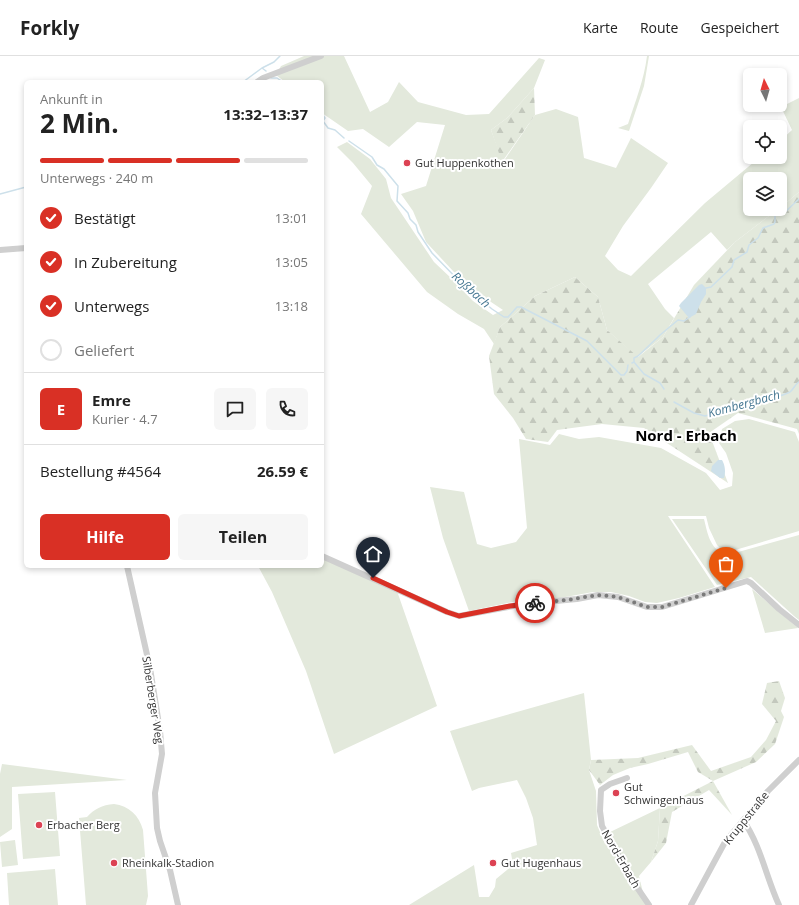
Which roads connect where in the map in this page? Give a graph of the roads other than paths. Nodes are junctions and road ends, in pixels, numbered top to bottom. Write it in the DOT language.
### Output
graph roads {
  1 [pos="320,56"];
  2 [pos="260,80"];
  3 [pos="24,248"];
  4 [pos="0,250"];
  5 [pos="324,557"];
  6 [pos="127,568"];
  7 [pos="799,625"];
  8 [pos="799,760"];
  9 [pos="627,778"];
  10 [pos="743,820"];
  11 [pos="178,905"];
  12 [pos="649,905"];
  13 [pos="691,905"];
  14 [pos="779,905"];
  1 -- 2 [label="street"];
  3 -- 4 [label="street"];
  5 -- 7 [label="street"];
  6 -- 11 [label="street, Silberberger Weg"];
  8 -- 10 [label="street, Kruppstraße"];
  9 -- 12 [label="street, Nord-Erbach"];
  10 -- 13 [label="street, Kruppstraße"];
  10 -- 14 [label="street"];
}
